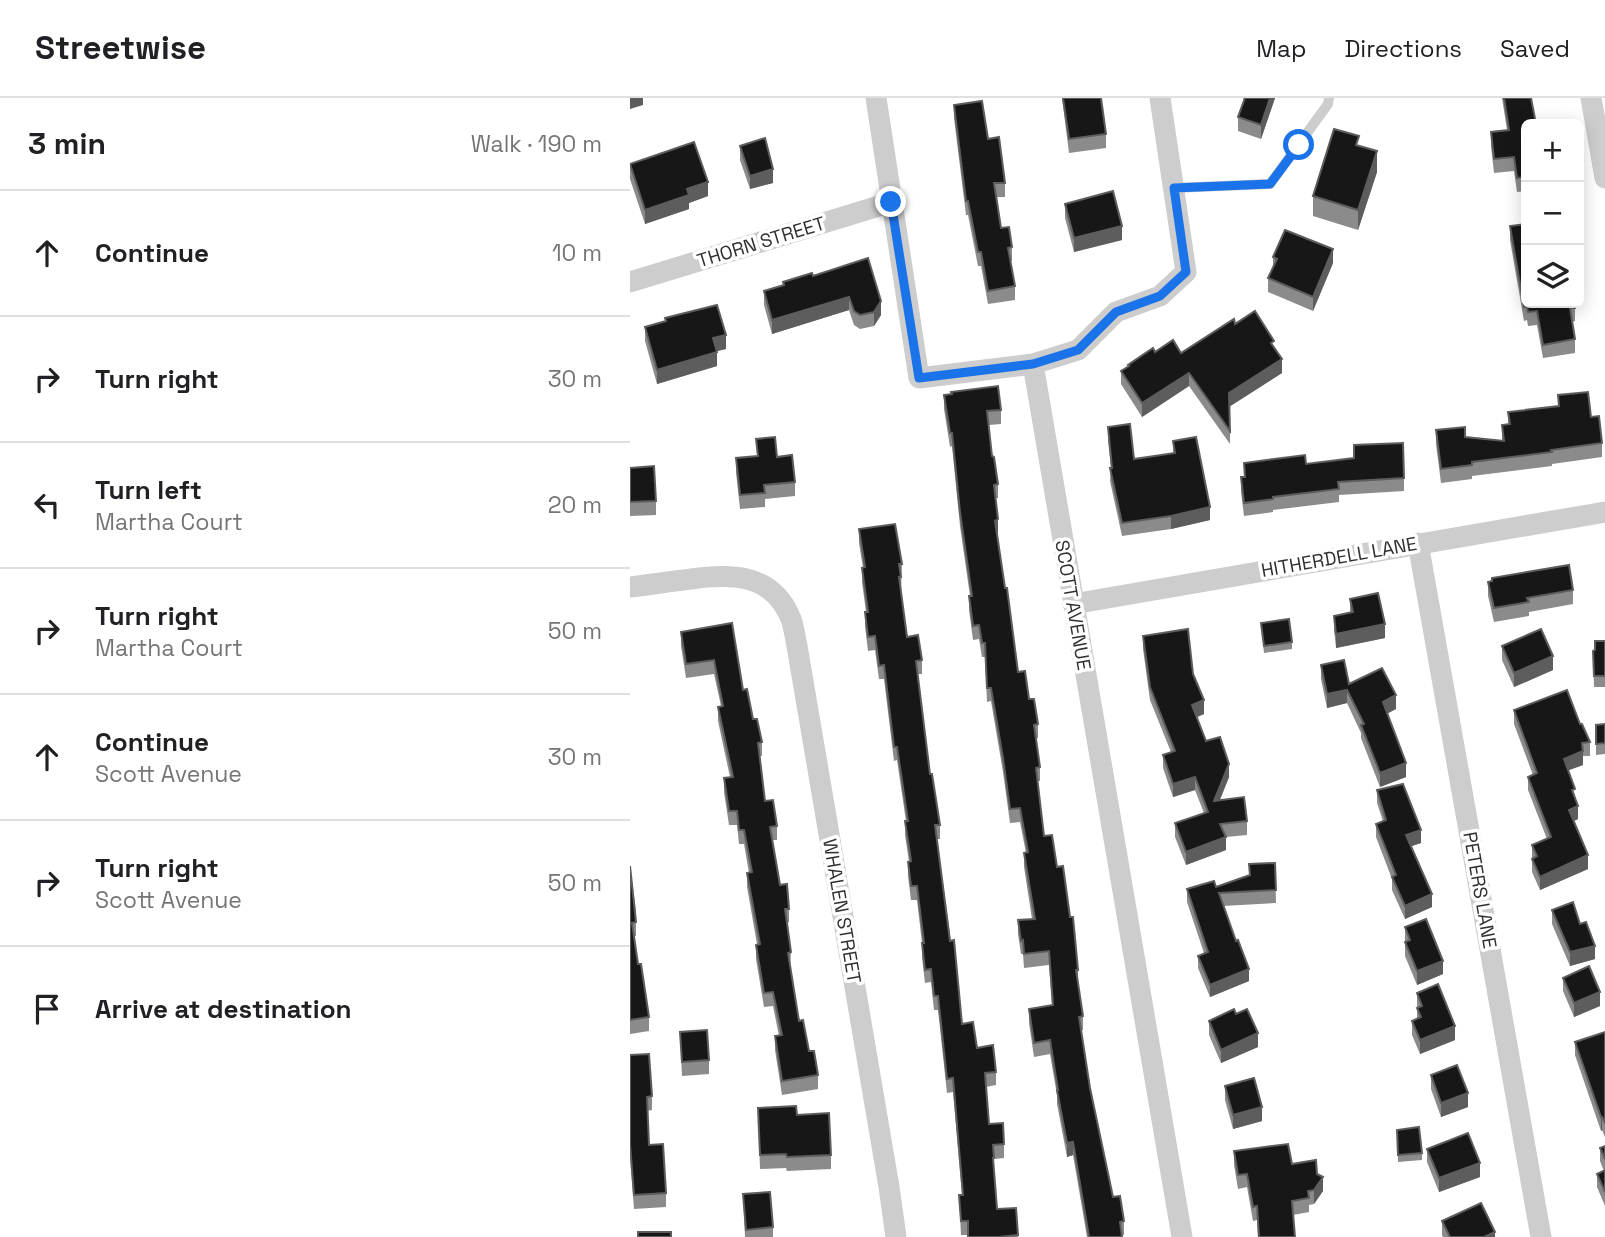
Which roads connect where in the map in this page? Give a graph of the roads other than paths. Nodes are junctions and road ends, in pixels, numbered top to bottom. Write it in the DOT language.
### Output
graph roads {
  1 [pos="876,98"];
  2 [pos="1160,98"];
  3 [pos="1329,98"];
  4 [pos="1591,98"];
  5 [pos="1605,178"];
  6 [pos="1174,188"];
  7 [pos="891,202"];
  8 [pos="630,282"];
  9 [pos="1033,364"];
  10 [pos="1605,512"];
  11 [pos="1418,543"];
  12 [pos="630,587"];
  13 [pos="1073,604"];
  14 [pos="896,1237"];
  15 [pos="1182,1237"];
  16 [pos="1541,1237"];
  1 -- 7 [label="street"];
  2 -- 6 [label="street"];
  3 -- 6 [label="lane"];
  4 -- 5 [label="street"];
  6 -- 9 [label="street"];
  7 -- 8 [label="street, THORN STREET"];
  7 -- 9 [label="street"];
  9 -- 13 [label="street, SCOTT AVENUE"];
  10 -- 11 [label="street, HITHERDELL LANE"];
  11 -- 13 [label="street, HITHERDELL LANE"];
  11 -- 16 [label="street, PETERS LANE"];
  12 -- 14 [label="street, WHALEN STREET"];
  13 -- 15 [label="street, SCOTT AVENUE"];
}
